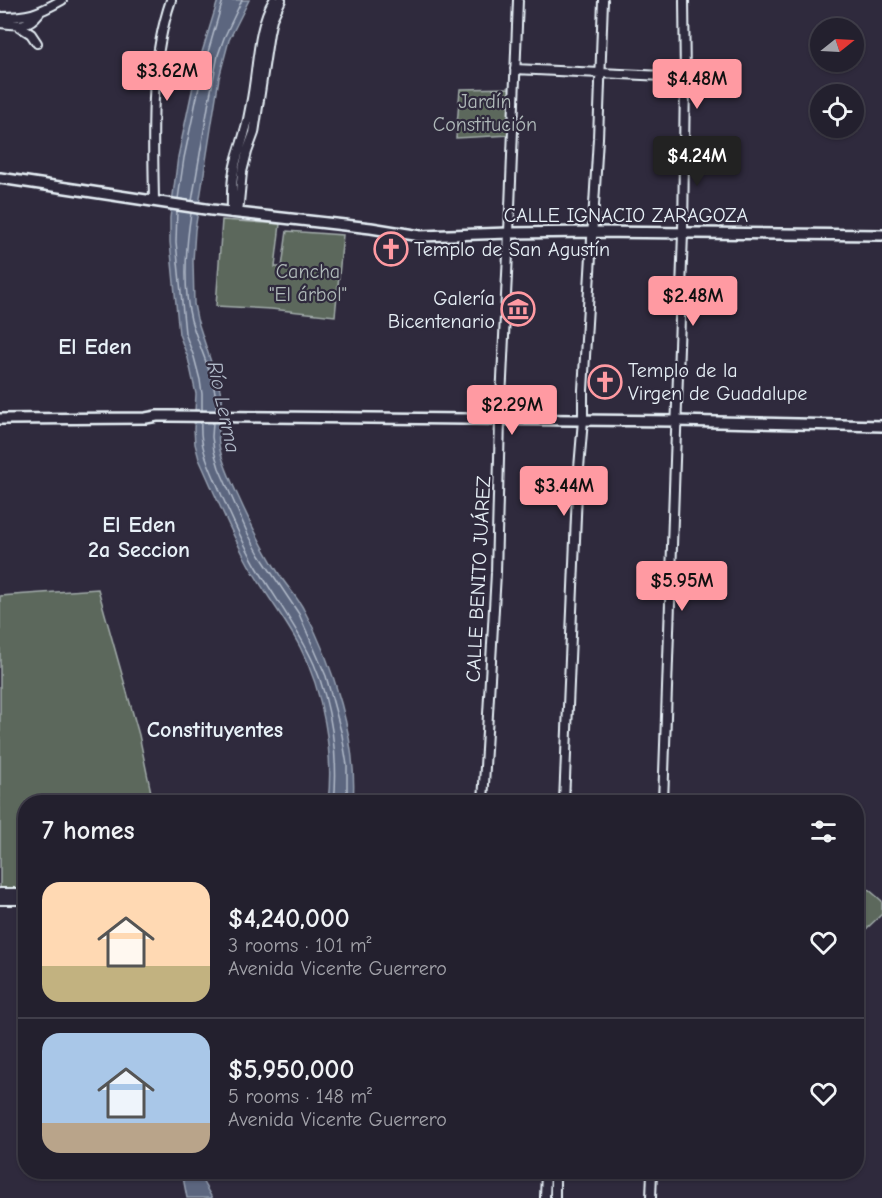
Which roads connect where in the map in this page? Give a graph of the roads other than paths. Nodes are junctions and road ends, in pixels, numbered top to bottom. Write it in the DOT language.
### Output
graph roads {
  1 [pos="62,0"];
  2 [pos="171,0"];
  3 [pos="274,0"];
  4 [pos="282,0"];
  5 [pos="518,0"];
  6 [pos="603,0"];
  7 [pos="684,0"];
  8 [pos="35,15"];
  9 [pos="0,17"];
  10 [pos="0,23"];
  11 [pos="17,25"];
  12 [pos="36,43"];
  13 [pos="515,69"];
  14 [pos="600,73"];
  15 [pos="685,77"];
  16 [pos="0,178"];
  17 [pos="158,202"];
  18 [pos="235,213"];
  19 [pos="592,232"];
  20 [pos="509,233"];
  21 [pos="683,233"];
  22 [pos="882,235"];
  23 [pos="0,414"];
  24 [pos="157,416"];
  25 [pos="0,419"];
  26 [pos="500,420"];
  27 [pos="583,420"];
  28 [pos="676,421"];
  29 [pos="882,424"];
  30 [pos="854,426"];
  31 [pos="882,431"];
  32 [pos="483,795"];
  33 [pos="564,795"];
  34 [pos="663,795"];
  35 [pos="0,893"];
  36 [pos="18,893"];
  37 [pos="0,900"];
  38 [pos="18,900"];
  39 [pos="546,1179"];
  40 [pos="555,1179"];
  41 [pos="652,1179"];
  42 [pos="545,1198"];
  43 [pos="555,1198"];
  44 [pos="651,1198"];
  1 -- 8 [label="street"];
  2 -- 17 [label="street"];
  3 -- 18 [label="street"];
  4 -- 18 [label="street"];
  5 -- 13 [label="street, CALLE BENITO JUÁREZ"];
  6 -- 14 [label="street"];
  7 -- 15 [label="street"];
  8 -- 9 [label="street"];
  8 -- 11 [label="street"];
  10 -- 11 [label="street"];
  11 -- 12 [label="street"];
  13 -- 14 [label="street"];
  13 -- 20 [label="street, CALLE BENITO JUÁREZ"];
  14 -- 15 [label="street"];
  14 -- 19 [label="street"];
  15 -- 21 [label="street"];
  16 -- 17 [label="main road, CALLE IGNACIO ZARAGOZA"];
  17 -- 18 [label="main road, CALLE IGNACIO ZARAGOZA"];
  18 -- 20 [label="main road, CALLE IGNACIO ZARAGOZA"];
  19 -- 20 [label="main road, CALLE IGNACIO ZARAGOZA"];
  19 -- 21 [label="main road, CALLE IGNACIO ZARAGOZA"];
  19 -- 27 [label="street"];
  20 -- 26 [label="street, CALLE BENITO JUÁREZ"];
  21 -- 22 [label="main road, CALLE IGNACIO ZARAGOZA"];
  21 -- 28 [label="street"];
  23 -- 24 [label="main road"];
  24 -- 25 [label="main road"];
  24 -- 26 [label="main road"];
  26 -- 27 [label="main road"];
  26 -- 32 [label="street, CALLE BENITO JUÁREZ"];
  27 -- 28 [label="main road"];
  27 -- 33 [label="street"];
  28 -- 30 [label="main road"];
  28 -- 34 [label="street"];
  29 -- 30 [label="main road"];
  30 -- 31 [label="main road"];
  35 -- 36 [label="street"];
  37 -- 38 [label="street"];
  39 -- 42 [label="street"];
  40 -- 43 [label="street"];
  41 -- 44 [label="street"];
}
